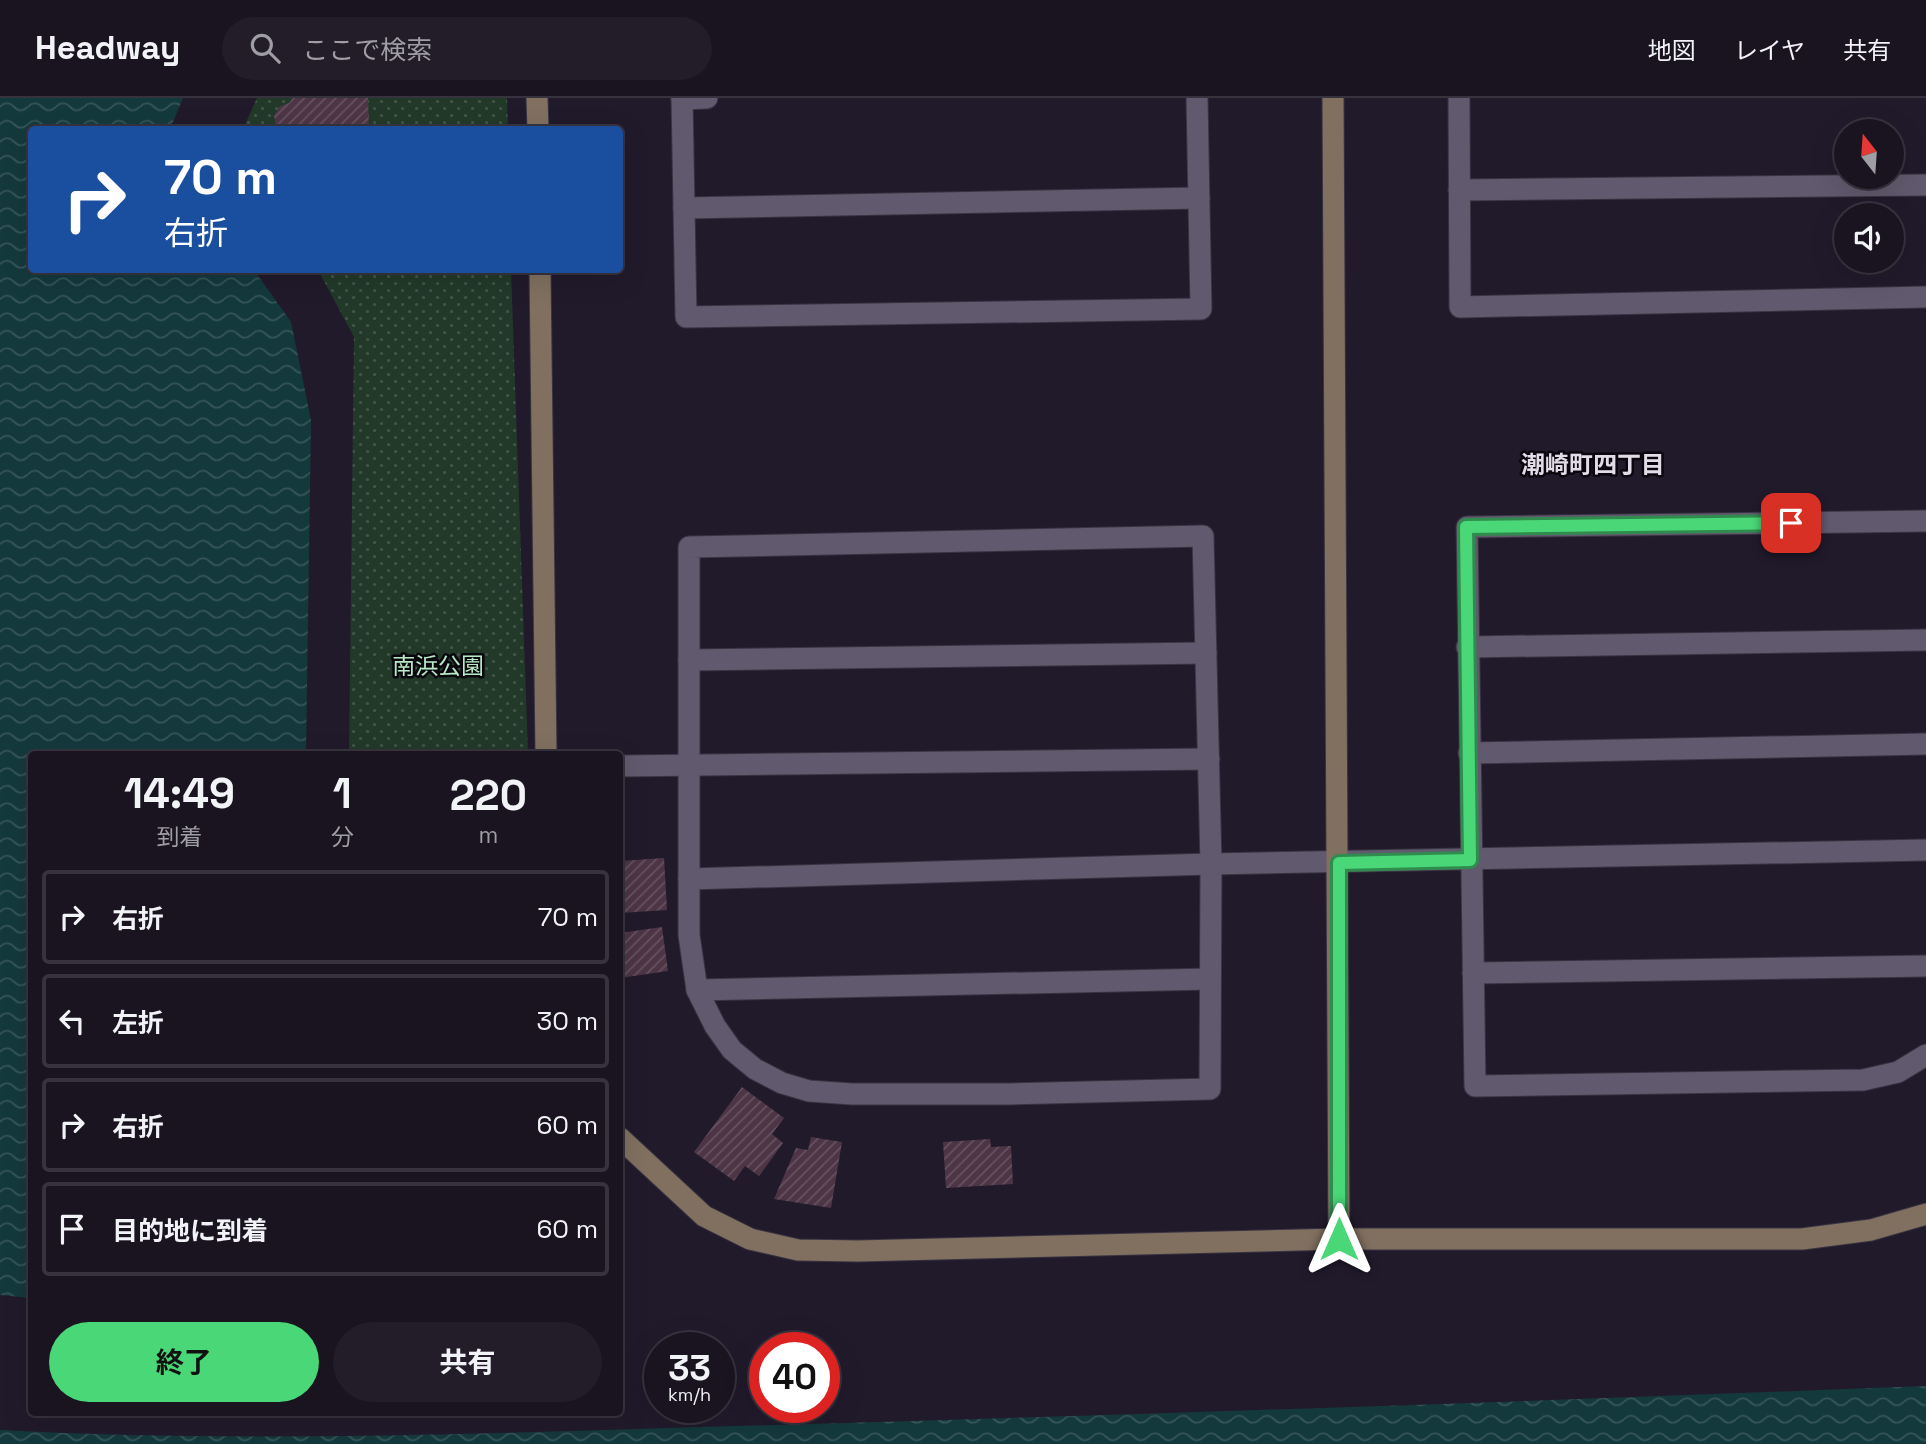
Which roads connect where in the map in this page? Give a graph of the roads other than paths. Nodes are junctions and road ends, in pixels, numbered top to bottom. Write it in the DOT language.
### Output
graph roads {
  1 [pos="537,98"];
  2 [pos="682,98"];
  3 [pos="707,98"];
  4 [pos="1197,98"];
  5 [pos="1333,98"];
  6 [pos="1459,98"];
  7 [pos="538,126"];
  8 [pos="1926,185"];
  9 [pos="1459,190"];
  10 [pos="1199,198"];
  11 [pos="684,208"];
  12 [pos="540,273"];
  13 [pos="1926,297"];
  14 [pos="1926,521"];
  15 [pos="1926,639"];
  16 [pos="1467,647"];
  17 [pos="1206,653"];
  18 [pos="689,660"];
  19 [pos="1926,744"];
  20 [pos="547,751"];
  21 [pos="1469,753"];
  22 [pos="1209,759"];
  23 [pos="689,764"];
  24 [pos="623,766"];
  25 [pos="1926,850"];
  26 [pos="1470,860"];
  27 [pos="1339,863"];
  28 [pos="1211,864"];
  29 [pos="689,879"];
  30 [pos="1926,967"];
  31 [pos="1473,973"];
  32 [pos="1210,979"];
  33 [pos="697,989"];
  34 [pos="1926,1055"];
  35 [pos="623,1141"];
  36 [pos="1926,1214"];
  37 [pos="1339,1239"];
  1 -- 7 [label="street"];
  2 -- 3 [label="street"];
  2 -- 11 [label="street"];
  4 -- 10 [label="street"];
  5 -- 27 [label="street"];
  6 -- 9 [label="street"];
  8 -- 9 [label="street"];
  9 -- 13 [label="street"];
  10 -- 11 [label="street"];
  10 -- 11 [label="street"];
  12 -- 20 [label="street"];
  14 -- 16 [label="street"];
  15 -- 16 [label="street"];
  16 -- 21 [label="street"];
  17 -- 18 [label="street"];
  17 -- 18 [label="street"];
  17 -- 22 [label="street"];
  18 -- 23 [label="street"];
  19 -- 21 [label="street"];
  21 -- 26 [label="street"];
  22 -- 23 [label="street"];
  22 -- 28 [label="street"];
  23 -- 24 [label="street"];
  23 -- 29 [label="street"];
  25 -- 26 [label="street"];
  26 -- 27 [label="street"];
  26 -- 31 [label="street"];
  27 -- 28 [label="street"];
  27 -- 37 [label="street"];
  28 -- 29 [label="street"];
  28 -- 32 [label="street"];
  29 -- 33 [label="street"];
  30 -- 31 [label="street"];
  31 -- 34 [label="street"];
  32 -- 33 [label="street"];
  32 -- 33 [label="street"];
  35 -- 37 [label="street"];
  36 -- 37 [label="street"];
}
